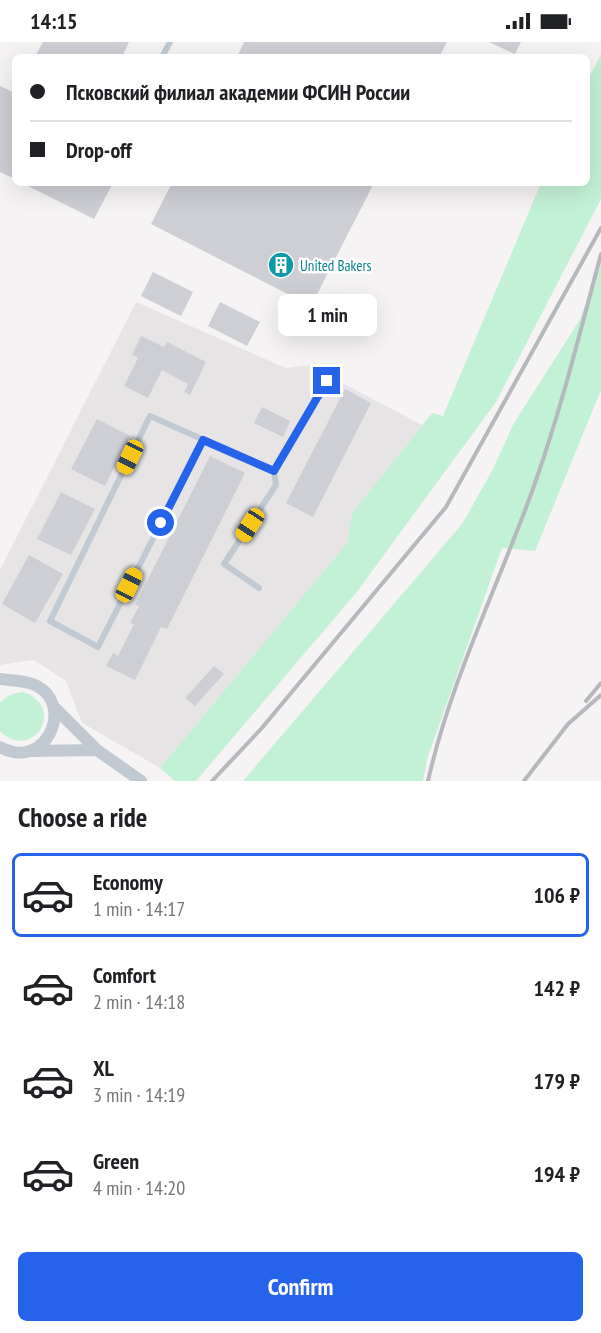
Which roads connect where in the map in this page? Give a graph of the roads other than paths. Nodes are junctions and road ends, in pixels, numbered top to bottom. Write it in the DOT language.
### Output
graph roads {
  1 [pos="327,381"];
  2 [pos="203,440"];
  3 [pos="274,471"];
  4 [pos="259,588"];
  5 [pos="0,679"];
  6 [pos="14,682"];
  7 [pos="0,687"];
  8 [pos="54,707"];
  9 [pos="0,747"];
  10 [pos="97,750"];
  11 [pos="30,751"];
  12 [pos="141,781"];
  1 -- 3 [label="lane"];
  2 -- 2 [label="lane"];
  2 -- 3 [label="lane"];
  3 -- 4 [label="lane"];
  5 -- 6 [label="street"];
  6 -- 7 [label="street"];
  6 -- 8 [label="street"];
  8 -- 10 [label="street"];
  8 -- 11 [label="street"];
  9 -- 11 [label="street"];
  10 -- 11 [label="street"];
  10 -- 12 [label="street"];
}
